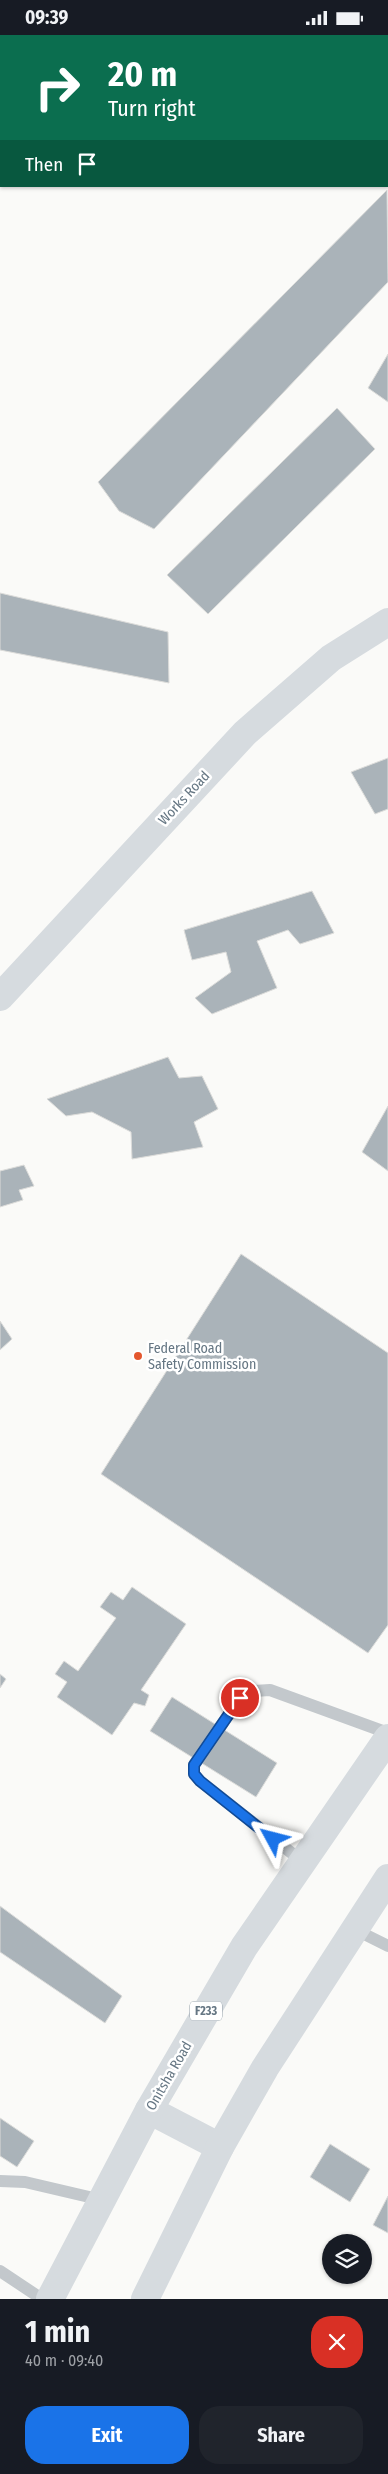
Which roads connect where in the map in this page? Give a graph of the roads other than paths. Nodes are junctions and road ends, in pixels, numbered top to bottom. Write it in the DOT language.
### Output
graph roads {
  1 [pos="388,622"];
  2 [pos="0,997"];
  3 [pos="388,1733"];
  4 [pos="388,1739"];
  5 [pos="302,1862"];
  6 [pos="388,1878"];
  7 [pos="354,1929"];
  8 [pos="388,1946"];
  9 [pos="149,2110"];
  10 [pos="220,2147"];
  11 [pos="0,2181"];
  12 [pos="102,2200"];
  13 [pos="0,2271"];
  14 [pos="42,2299"];
  15 [pos="50,2299"];
  16 [pos="145,2299"];
  1 -- 2 [label="main road, Works Road"];
  3 -- 5 [label="lane"];
  4 -- 5 [label="main road, Onitsha Road / F233"];
  5 -- 9 [label="main road, Onitsha Road / F233"];
  6 -- 7 [label="main road"];
  7 -- 8 [label="lane"];
  7 -- 10 [label="main road"];
  9 -- 10 [label="main road"];
  9 -- 12 [label="main road, Onitsha Road / F233"];
  10 -- 16 [label="main road"];
  11 -- 12 [label="lane"];
  12 -- 15 [label="main road, Onitsha Road / F233"];
  13 -- 14 [label="lane"];
}
